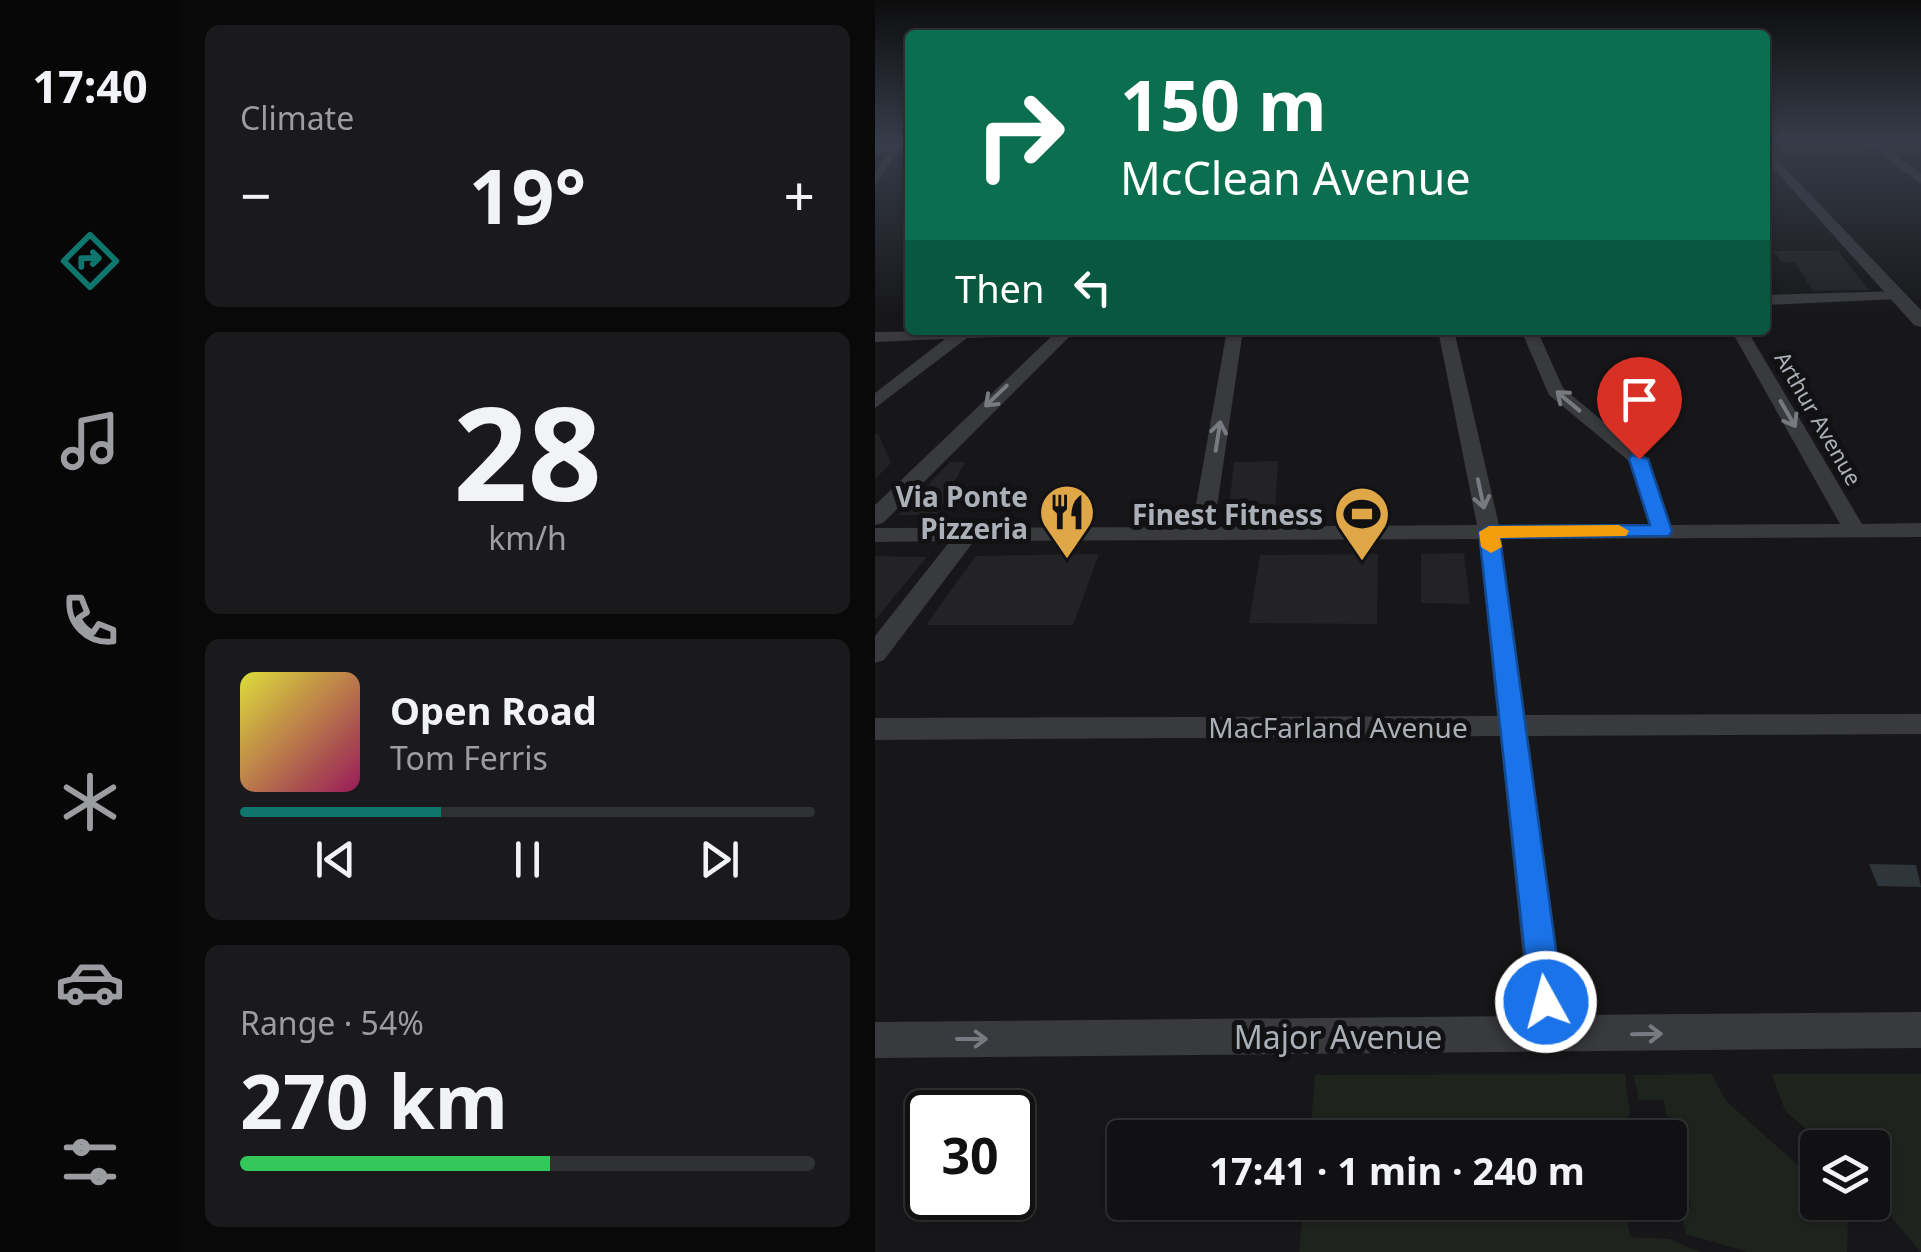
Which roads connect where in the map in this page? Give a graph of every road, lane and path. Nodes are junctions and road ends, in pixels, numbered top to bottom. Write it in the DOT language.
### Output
graph roads {
  1 [pos="1811,199"];
  2 [pos="1770,300"];
  3 [pos="1912,307"];
  4 [pos="905,334"];
  5 [pos="961,335"];
  6 [pos="1063,335"];
  7 [pos="1234,335"];
  8 [pos="1447,335"];
  9 [pos="1531,335"];
  10 [pos="1742,335"];
  11 [pos="875,338"];
  12 [pos="875,402"];
  13 [pos="875,518"];
  14 [pos="1855,530"];
  15 [pos="1921,530"];
  16 [pos="1662,531"];
  17 [pos="1489,532"];
  18 [pos="1202,533"];
  19 [pos="875,535"];
  20 [pos="967,535"];
  21 [pos="875,654"];
  22 [pos="1921,724"];
  23 [pos="1512,726"];
  24 [pos="875,729"];
  25 [pos="1921,1030"];
  26 [pos="1550,1034"];
  27 [pos="875,1040"];
  1 -- 3 [label="street"];
  2 -- 3 [label="street"];
  4 -- 11 [label="street"];
  5 -- 12 [label="street"];
  6 -- 13 [label="street, one-way"];
  18 -- 7 [label="street, one-way"];
  8 -- 17 [label="street, one-way"];
  16 -- 9 [label="street, one-way"];
  10 -- 14 [label="street, Arthur Avenue, one-way"];
  14 -- 15 [label="street"];
  14 -- 16 [label="street"];
  16 -- 17 [label="street"];
  17 -- 18 [label="street"];
  17 -- 23 [label="street"];
  18 -- 20 [label="street"];
  19 -- 20 [label="street"];
  20 -- 21 [label="street"];
  22 -- 23 [label="street, MacFarland Avenue"];
  23 -- 24 [label="street, MacFarland Avenue"];
  23 -- 26 [label="street"];
  26 -- 25 [label="street, Major Avenue, one-way"];
  27 -- 26 [label="street, Major Avenue, one-way"];
}
